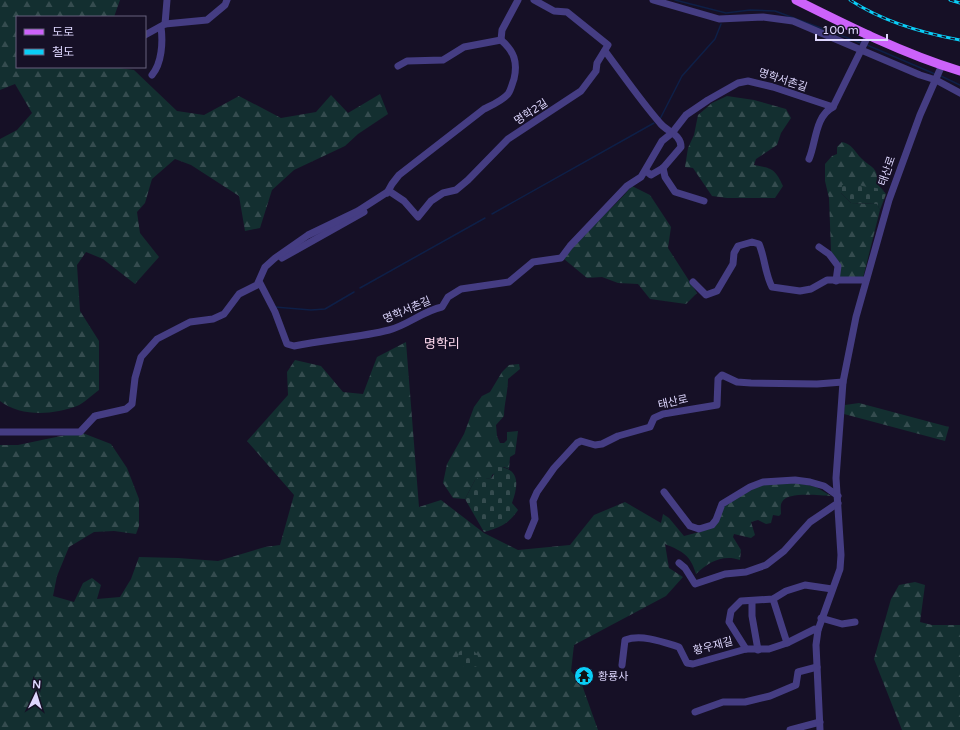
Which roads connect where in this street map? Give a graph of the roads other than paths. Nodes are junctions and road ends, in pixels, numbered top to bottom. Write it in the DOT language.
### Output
graph roads {
  1 [pos="168,0"];
  2 [pos="227,0"];
  3 [pos="518,0"];
  4 [pos="534,0"];
  5 [pos="653,0"];
  6 [pos="796,0"];
  7 [pos="163,25"];
  8 [pos="146,34"];
  9 [pos="869,34"];
  10 [pos="501,40"];
  11 [pos="862,49"];
  12 [pos="605,51"];
  13 [pos="398,66"];
  14 [pos="941,67"];
  15 [pos="960,71"];
  16 [pos="152,75"];
  17 [pos="936,80"];
  18 [pos="960,93"];
  19 [pos="833,107"];
  20 [pos="672,133"];
  21 [pos="809,159"];
  22 [pos="663,168"];
  23 [pos="646,171"];
  24 [pos="389,191"];
  25 [pos="704,201"];
  26 [pos="819,247"];
  27 [pos="865,280"];
  28 [pos="836,281"];
  29 [pos="260,282"];
  30 [pos="693,282"];
  31 [pos="843,382"];
  32 [pos="0,432"];
  33 [pos="664,492"];
  34 [pos="838,500"];
  35 [pos="528,536"];
  36 [pos="679,563"];
  37 [pos="832,589"];
  38 [pos="773,599"];
  39 [pos="752,601"];
  40 [pos="821,618"];
  41 [pos="855,622"];
  42 [pos="818,630"];
  43 [pos="787,643"];
  44 [pos="746,649"];
  45 [pos="758,650"];
  46 [pos="622,665"];
  47 [pos="817,667"];
  48 [pos="695,712"];
  49 [pos="820,722"];
  50 [pos="790,730"];
  51 [pos="820,730"];
  1 -- 7 [label="street"];
  2 -- 7 [label="street"];
  3 -- 10 [label="street"];
  4 -- 12 [label="street"];
  5 -- 11 [label="street"];
  6 -- 9 [label="main road"];
  7 -- 8 [label="street"];
  7 -- 16 [label="street"];
  9 -- 11 [label="street"];
  9 -- 14 [label="main road"];
  10 -- 13 [label="street"];
  10 -- 24 [label="street"];
  11 -- 17 [label="street"];
  11 -- 19 [label="street"];
  12 -- 20 [label="street"];
  12 -- 24 [label="street, 명학2길"];
  14 -- 15 [label="main road"];
  14 -- 17 [label="street, 태산로"];
  17 -- 18 [label="street"];
  17 -- 27 [label="street, 태산로"];
  19 -- 20 [label="street, 명학서촌길"];
  19 -- 21 [label="street"];
  20 -- 22 [label="street"];
  20 -- 23 [label="street, 명학서촌길"];
  22 -- 23 [label="street, 명학서촌길"];
  22 -- 25 [label="street"];
  23 -- 29 [label="street, 명학서촌길"];
  24 -- 29 [label="street"];
  26 -- 28 [label="street"];
  27 -- 28 [label="street"];
  27 -- 31 [label="street, 태산로"];
  28 -- 30 [label="street"];
  29 -- 32 [label="street"];
  31 -- 34 [label="street, 태산로"];
  31 -- 35 [label="street, 태산로"];
  33 -- 34 [label="street"];
  34 -- 36 [label="street"];
  34 -- 37 [label="street, 태산로"];
  37 -- 38 [label="street, 황우재길"];
  37 -- 40 [label="street, 태산로"];
  38 -- 39 [label="street, 황우재길"];
  38 -- 43 [label="street"];
  39 -- 44 [label="street, 황우재길"];
  39 -- 45 [label="street"];
  40 -- 41 [label="street"];
  40 -- 42 [label="street, 태산로"];
  42 -- 43 [label="street, 황우재길"];
  42 -- 47 [label="street, 태산로"];
  43 -- 45 [label="street, 황우재길"];
  44 -- 45 [label="street, 황우재길"];
  44 -- 46 [label="street, 황우재길"];
  47 -- 48 [label="street"];
  47 -- 49 [label="street, 태산로"];
  49 -- 50 [label="street"];
  49 -- 51 [label="street, 태산로"];
}
